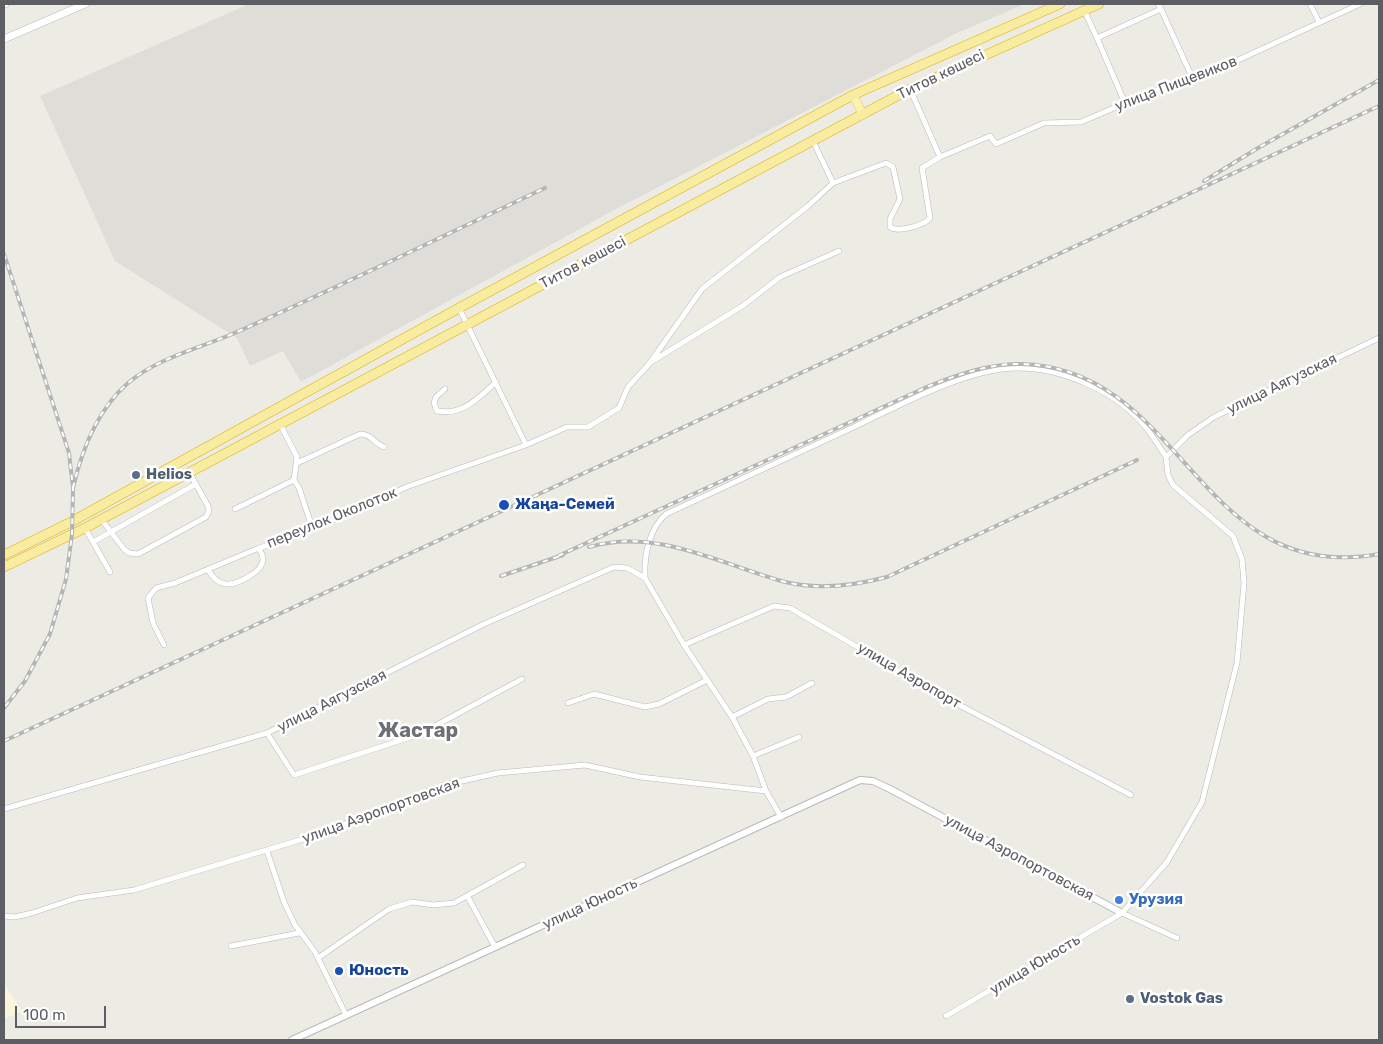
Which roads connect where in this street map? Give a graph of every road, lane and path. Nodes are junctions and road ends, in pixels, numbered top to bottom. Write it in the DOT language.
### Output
graph roads {
  1 [pos="85,4"];
  2 [pos="1060,4"];
  3 [pos="1099,4"];
  4 [pos="1310,4"];
  5 [pos="1360,4"];
  6 [pos="1160,6"];
  7 [pos="1084,10"];
  8 [pos="1319,22"];
  9 [pos="1097,38"];
  10 [pos="4,39"];
  11 [pos="1191,75"];
  12 [pos="910,89"];
  13 [pos="853,95"];
  14 [pos="1125,103"];
  15 [pos="863,115"];
  16 [pos="813,141"];
  17 [pos="940,156"];
  18 [pos="833,183"];
  19 [pos="839,250"];
  20 [pos="459,308"];
  21 [pos="468,324"];
  22 [pos="1379,338"];
  23 [pos="648,364"];
  24 [pos="496,382"];
  25 [pos="444,389"];
  26 [pos="280,424"];
  27 [pos="526,445"];
  28 [pos="384,447"];
  29 [pos="1166,457"];
  30 [pos="297,463"];
  31 [pos="189,472"];
  32 [pos="294,480"];
  33 [pos="196,484"];
  34 [pos="126,491"];
  35 [pos="133,502"];
  36 [pos="235,509"];
  37 [pos="101,519"];
  38 [pos="312,527"];
  39 [pos="85,528"];
  40 [pos="112,532"];
  41 [pos="93,542"];
  42 [pos="259,548"];
  43 [pos="4,555"];
  44 [pos="4,567"];
  45 [pos="208,570"];
  46 [pos="110,572"];
  47 [pos="645,578"];
  48 [pos="164,645"];
  49 [pos="684,645"];
  50 [pos="522,679"];
  51 [pos="707,680"];
  52 [pos="812,684"];
  53 [pos="568,703"];
  54 [pos="732,717"];
  55 [pos="267,733"];
  56 [pos="799,737"];
  57 [pos="753,756"];
  58 [pos="890,789"];
  59 [pos="766,791"];
  60 [pos="1131,795"];
  61 [pos="4,809"];
  62 [pos="781,817"];
  63 [pos="267,851"];
  64 [pos="523,865"];
  65 [pos="468,897"];
  66 [pos="1122,913"];
  67 [pos="4,916"];
  68 [pos="299,933"];
  69 [pos="1177,938"];
  70 [pos="230,946"];
  71 [pos="495,947"];
  72 [pos="318,958"];
  73 [pos="346,1015"];
  74 [pos="946,1016"];
  75 [pos="292,1040"];
  1 -- 10 [label="main road"];
  2 -- 13 [label="highway, Титов көшесі"];
  3 -- 7 [label="highway, Титов көшесі"];
  4 -- 8 [label="street"];
  5 -- 8 [label="street, улица Пищевиков"];
  6 -- 9 [label="street"];
  6 -- 11 [label="street"];
  7 -- 9 [label="street"];
  7 -- 12 [label="highway, Титов көшесі"];
  8 -- 11 [label="street, улица Пищевиков"];
  9 -- 14 [label="street"];
  11 -- 14 [label="street, улица Пищевиков"];
  12 -- 15 [label="highway, Титов көшесі"];
  12 -- 17 [label="street"];
  13 -- 15 [label="main road"];
  13 -- 20 [label="highway, Титов көшесі"];
  14 -- 17 [label="street, улица Пищевиков"];
  15 -- 16 [label="highway, Титов көшесі"];
  16 -- 18 [label="street"];
  16 -- 21 [label="highway, Титов көшесі"];
  17 -- 18 [label="street"];
  18 -- 23 [label="street"];
  19 -- 23 [label="street"];
  20 -- 21 [label="street"];
  20 -- 34 [label="highway, Титов көшесі"];
  21 -- 24 [label="street"];
  21 -- 26 [label="highway, Титов көшесі"];
  22 -- 29 [label="street, улица Аягузская"];
  23 -- 27 [label="street, переулок Околоток"];
  24 -- 25 [label="street"];
  24 -- 27 [label="street"];
  26 -- 30 [label="street"];
  26 -- 31 [label="highway, Титов көшесі"];
  27 -- 38 [label="street, переулок Околоток"];
  28 -- 30 [label="street"];
  29 -- 47 [label="street"];
  29 -- 66 [label="street, улица Юность"];
  30 -- 32 [label="street"];
  31 -- 33 [label="street"];
  31 -- 35 [label="highway, Титов көшесі"];
  32 -- 36 [label="street"];
  32 -- 38 [label="street"];
  33 -- 40 [label="street"];
  33 -- 40 [label="street"];
  34 -- 35 [label="main road"];
  34 -- 43 [label="highway, Титов көшесі"];
  35 -- 37 [label="highway, Титов көшесі"];
  37 -- 39 [label="highway, Титов көшесі"];
  37 -- 40 [label="street"];
  38 -- 42 [label="street, переулок Околоток"];
  39 -- 41 [label="street"];
  39 -- 44 [label="highway, Титов көшесі"];
  40 -- 41 [label="street"];
  41 -- 46 [label="street"];
  42 -- 45 [label="street, переулок Околоток"];
  42 -- 45 [label="street"];
  45 -- 48 [label="street, переулок Околоток"];
  47 -- 49 [label="street"];
  47 -- 55 [label="street, улица Аягузская"];
  49 -- 51 [label="street"];
  49 -- 60 [label="street, улица Аэропорт"];
  50 -- 55 [label="street"];
  51 -- 53 [label="street"];
  51 -- 54 [label="street"];
  52 -- 54 [label="street"];
  54 -- 57 [label="street"];
  55 -- 61 [label="street, улица Аягузская"];
  56 -- 57 [label="street"];
  57 -- 59 [label="street"];
  58 -- 62 [label="street, улица Юность"];
  58 -- 66 [label="street, улица Аэропортовская"];
  59 -- 62 [label="street"];
  59 -- 63 [label="street, улица Аэропортовская"];
  62 -- 71 [label="street, улица Юность"];
  63 -- 67 [label="street, улица Аэропортовская"];
  63 -- 68 [label="street"];
  64 -- 65 [label="street"];
  65 -- 71 [label="street"];
  65 -- 72 [label="street"];
  66 -- 69 [label="street, улица Аэропортовская"];
  66 -- 74 [label="street, улица Юность"];
  68 -- 70 [label="street"];
  68 -- 72 [label="street"];
  71 -- 73 [label="street, улица Юность"];
  72 -- 73 [label="street"];
  73 -- 75 [label="street, улица Юность"];
}
